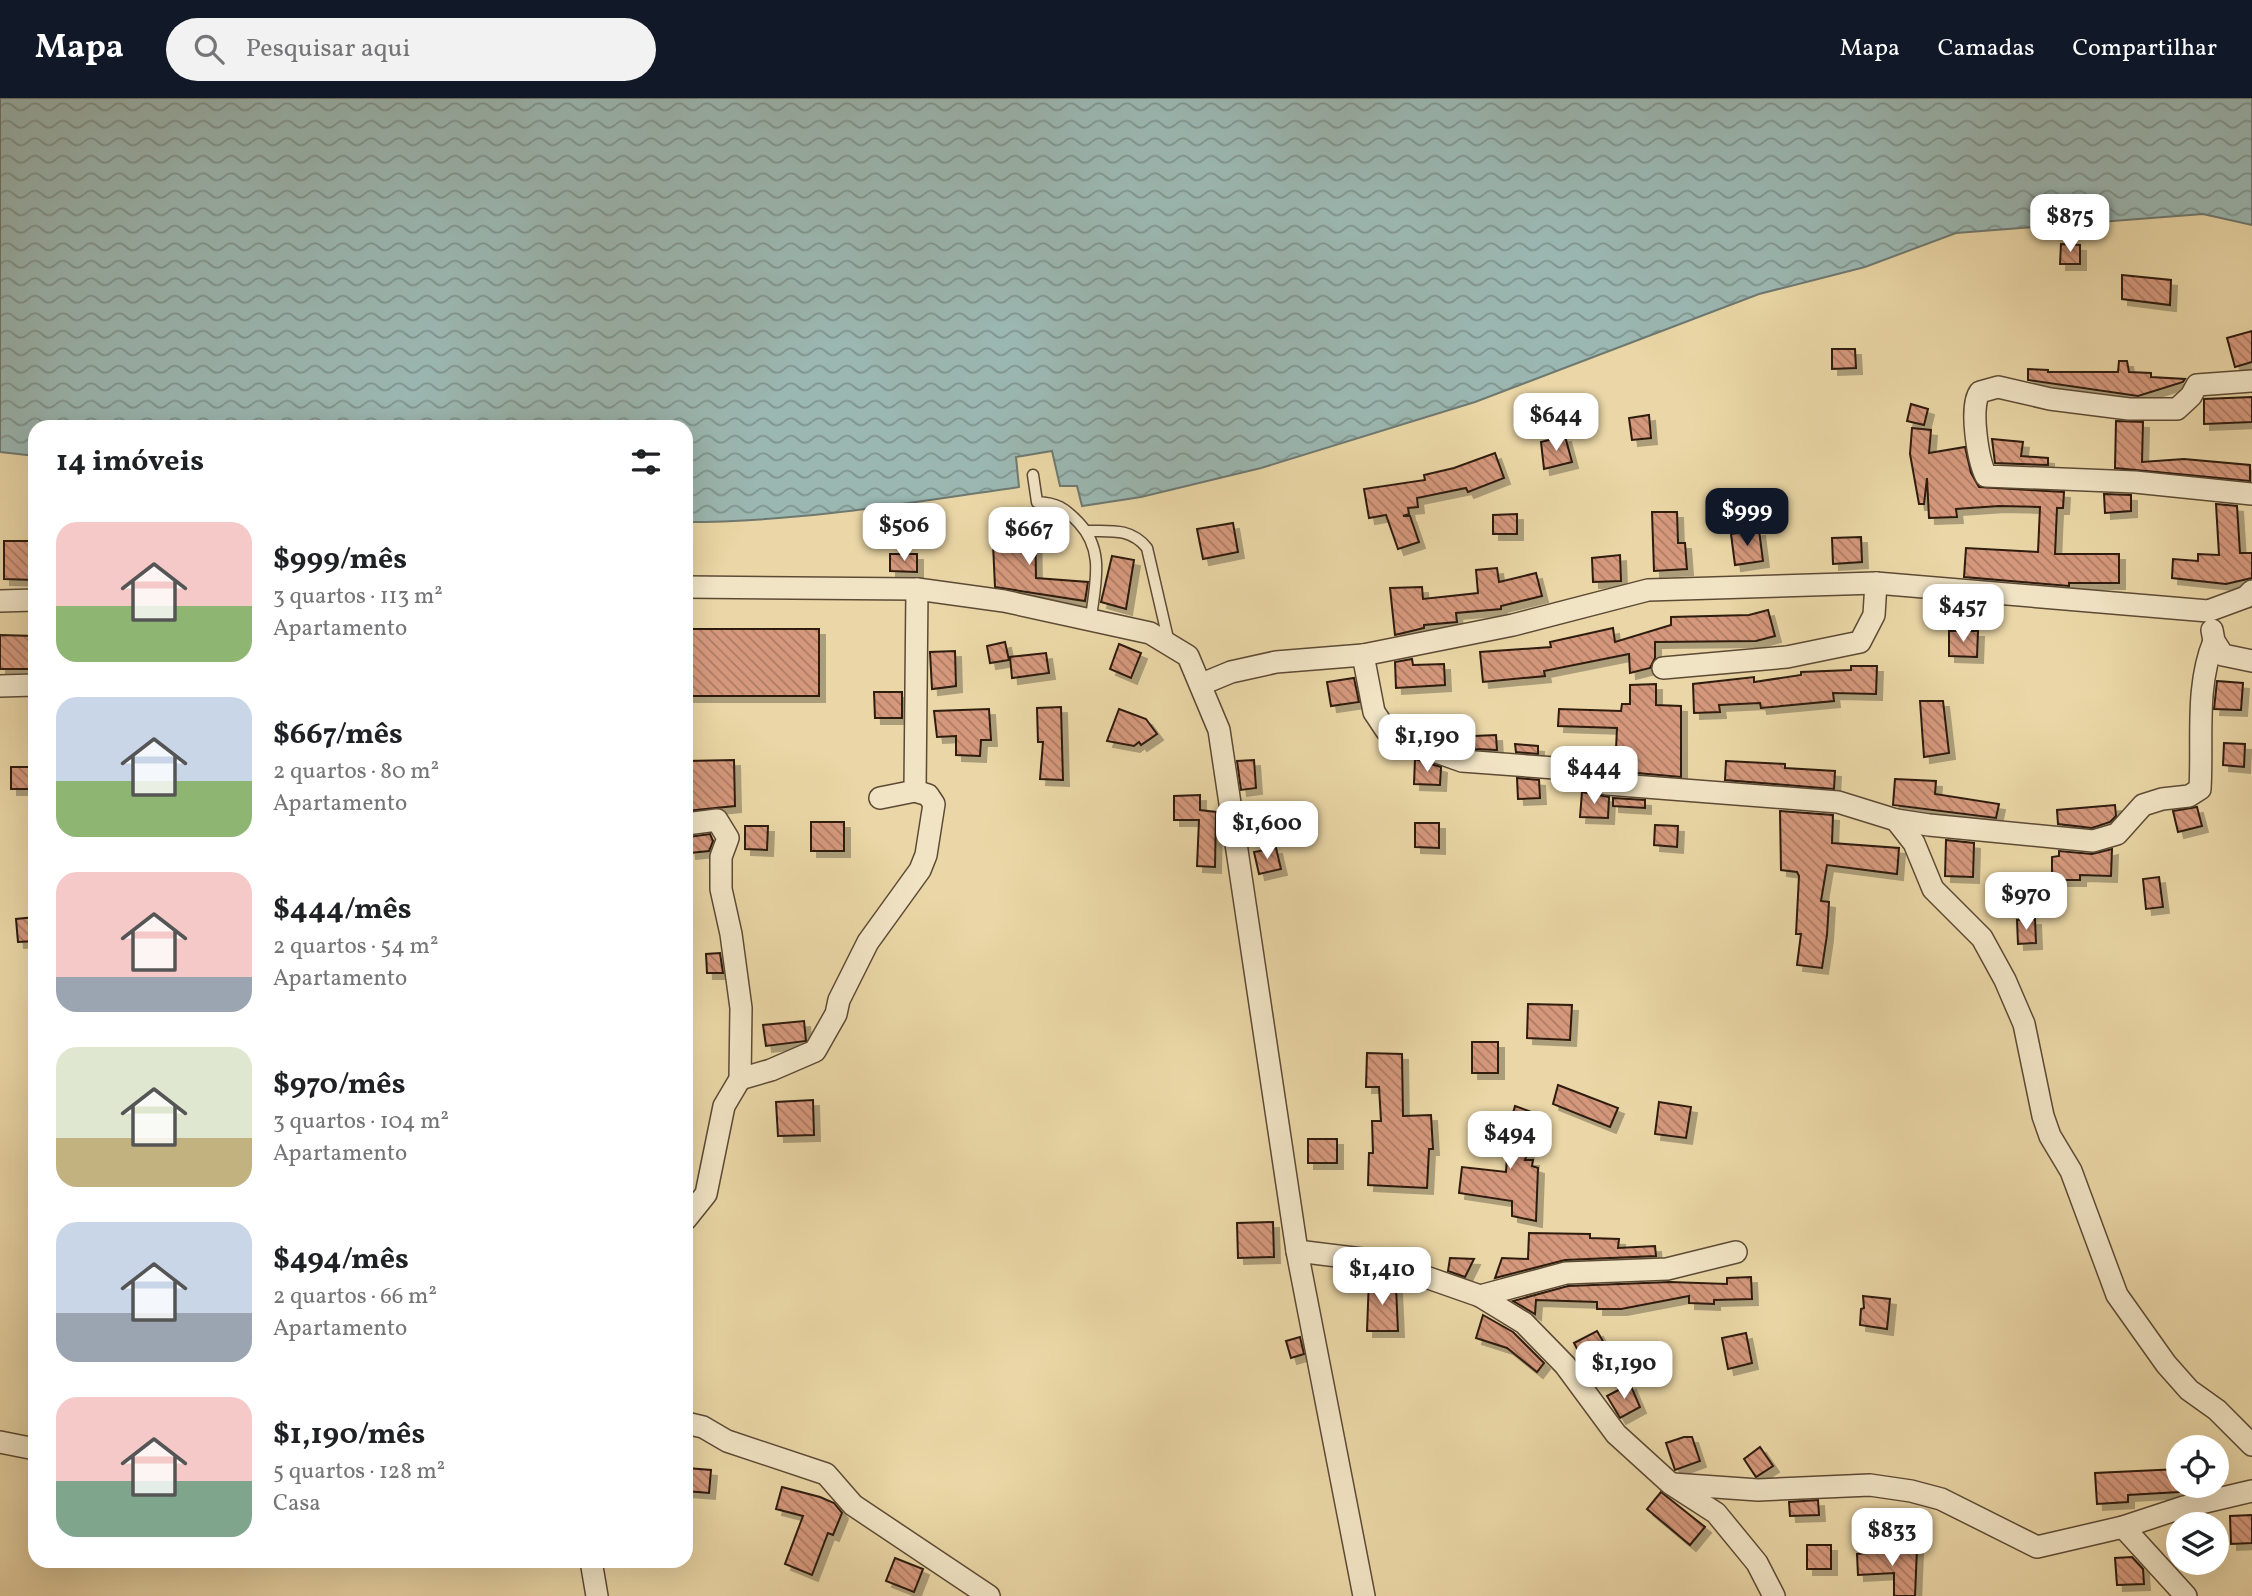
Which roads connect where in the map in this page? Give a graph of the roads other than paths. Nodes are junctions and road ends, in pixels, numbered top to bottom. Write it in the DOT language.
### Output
graph roads {
  1 [pos="2252,381"];
  2 [pos="1033,475"];
  3 [pos="2252,494"];
  4 [pos="1087,531"];
  5 [pos="1876,583"];
  6 [pos="693,587"];
  7 [pos="917,589"];
  8 [pos="2252,591"];
  9 [pos="28,600"];
  10 [pos="0,601"];
  11 [pos="2208,611"];
  12 [pos="1091,618"];
  13 [pos="2214,641"];
  14 [pos="1169,643"];
  15 [pos="1363,655"];
  16 [pos="2252,661"];
  17 [pos="1663,668"];
  18 [pos="1202,684"];
  19 [pos="28,685"];
  20 [pos="0,686"];
  21 [pos="915,791"];
  22 [pos="880,798"];
  23 [pos="1896,820"];
  24 [pos="693,823"];
  25 [pos="740,1079"];
  26 [pos="693,1210"];
  27 [pos="1297,1251"];
  28 [pos="1736,1252"];
  29 [pos="1480,1296"];
  30 [pos="693,1425"];
  31 [pos="0,1442"];
  32 [pos="2252,1445"];
  33 [pos="28,1448"];
  34 [pos="1671,1484"];
  35 [pos="2252,1491"];
  36 [pos="2123,1527"];
  37 [pos="592,1568"];
  38 [pos="597,1596"];
  39 [pos="989,1596"];
  40 [pos="1364,1596"];
  41 [pos="1774,1596"];
  42 [pos="2186,1596"];
  1 -- 3 [label="street"];
  2 -- 4 [label="lane"];
  4 -- 12 [label="lane"];
  4 -- 14 [label="lane"];
  5 -- 11 [label="street"];
  5 -- 15 [label="street"];
  5 -- 17 [label="street"];
  6 -- 7 [label="street"];
  7 -- 12 [label="street"];
  7 -- 21 [label="street"];
  8 -- 11 [label="street"];
  9 -- 10 [label="street"];
  11 -- 13 [label="street"];
  12 -- 14 [label="street"];
  13 -- 16 [label="street"];
  13 -- 23 [label="street"];
  14 -- 18 [label="street"];
  15 -- 18 [label="street"];
  15 -- 23 [label="street"];
  18 -- 27 [label="street"];
  19 -- 20 [label="street"];
  21 -- 22 [label="street"];
  21 -- 25 [label="street"];
  23 -- 32 [label="street"];
  24 -- 25 [label="street"];
  25 -- 26 [label="street"];
  27 -- 29 [label="street"];
  27 -- 40 [label="street"];
  28 -- 29 [label="street"];
  29 -- 34 [label="street"];
  30 -- 39 [label="street"];
  31 -- 33 [label="street"];
  34 -- 36 [label="street"];
  34 -- 41 [label="street"];
  35 -- 36 [label="street"];
  36 -- 42 [label="street"];
  37 -- 38 [label="street"];
}
